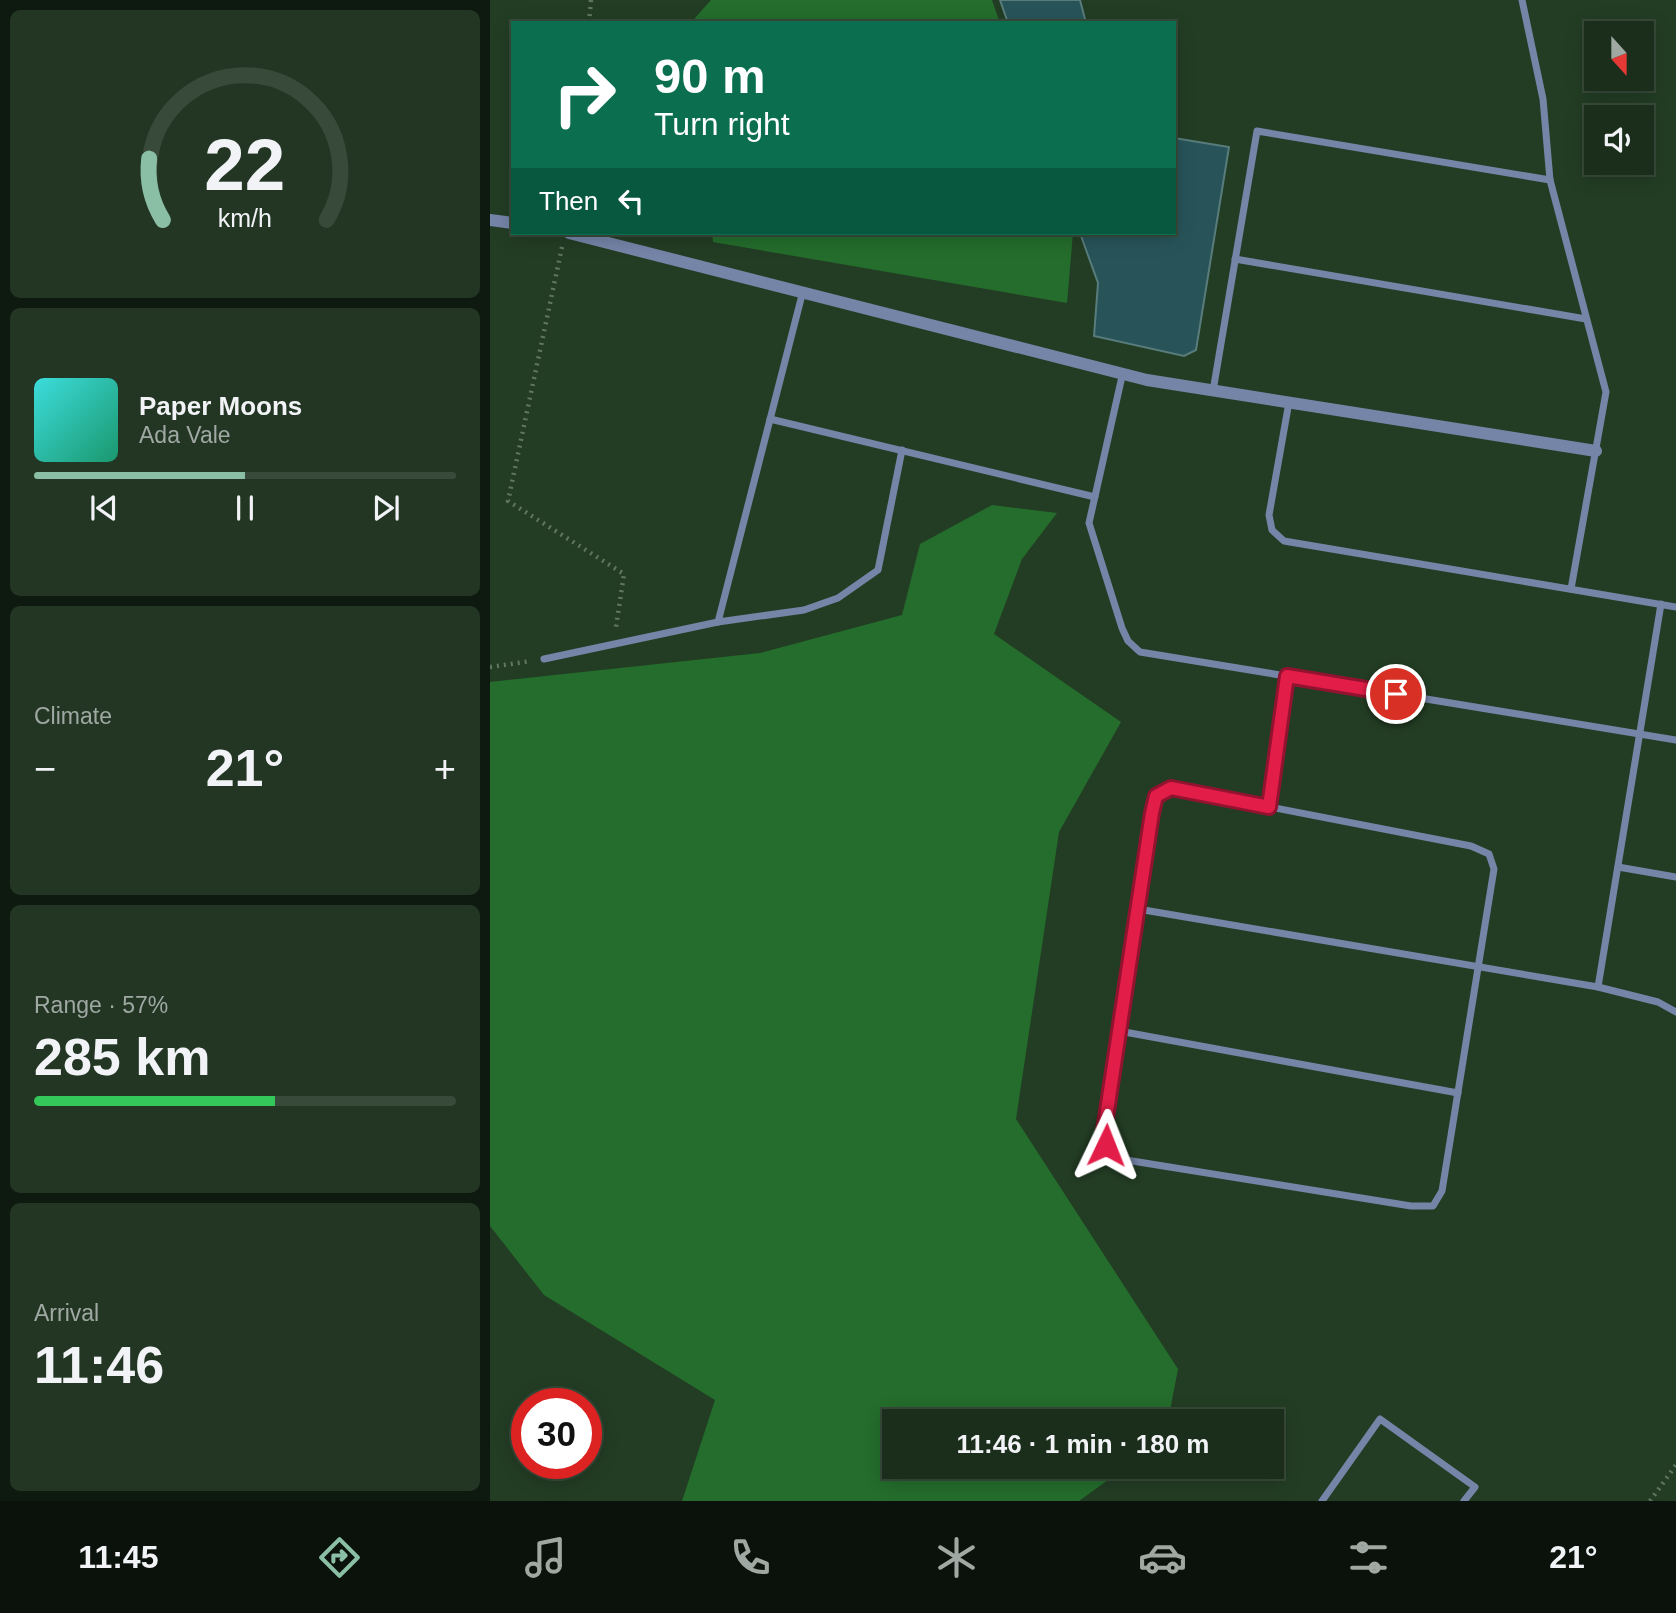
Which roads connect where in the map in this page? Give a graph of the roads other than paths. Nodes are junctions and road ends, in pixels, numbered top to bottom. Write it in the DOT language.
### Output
graph roads {
  1 [pos="1522,0"];
  2 [pos="1550,180"];
  3 [pos="490,220"];
  4 [pos="511,223"];
  5 [pos="577,235"];
  6 [pos="1235,259"];
  7 [pos="803,291"];
  8 [pos="1587,319"];
  9 [pos="1123,372"];
  10 [pos="1213,391"];
  11 [pos="1289,402"];
  12 [pos="770,419"];
  13 [pos="902,450"];
  14 [pos="1596,451"];
  15 [pos="1095,497"];
  16 [pos="1572,589"];
  17 [pos="1661,604"];
  18 [pos="1676,607"];
  19 [pos="718,622"];
  20 [pos="544,659"];
  21 [pos="1287,676"];
  22 [pos="1640,734"];
  23 [pos="1676,740"];
  24 [pos="1269,807"];
  25 [pos="1618,867"];
  26 [pos="1676,877"];
  27 [pos="1138,909"];
  28 [pos="1478,967"];
  29 [pos="1598,987"];
  30 [pos="1676,1012"];
  31 [pos="1119,1031"];
  32 [pos="1458,1093"];
  33 [pos="1322,1501"];
  34 [pos="1464,1501"];
  1 -- 2 [label="street"];
  2 -- 6 [label="street"];
  2 -- 8 [label="street"];
  3 -- 4 [label="street"];
  5 -- 7 [label="street"];
  6 -- 8 [label="street"];
  6 -- 10 [label="street"];
  7 -- 9 [label="street"];
  7 -- 12 [label="street"];
  8 -- 14 [label="street"];
  9 -- 10 [label="street"];
  9 -- 15 [label="street"];
  10 -- 11 [label="street"];
  11 -- 14 [label="street"];
  11 -- 16 [label="street"];
  12 -- 13 [label="street"];
  12 -- 19 [label="street"];
  13 -- 15 [label="street"];
  13 -- 19 [label="street"];
  14 -- 16 [label="street"];
  15 -- 21 [label="street"];
  16 -- 17 [label="street"];
  17 -- 18 [label="street"];
  17 -- 22 [label="street"];
  19 -- 20 [label="street"];
  21 -- 22 [label="street"];
  21 -- 24 [label="street"];
  22 -- 23 [label="street"];
  22 -- 25 [label="street"];
  24 -- 27 [label="street"];
  24 -- 28 [label="street"];
  25 -- 26 [label="street"];
  25 -- 29 [label="street"];
  27 -- 28 [label="street"];
  27 -- 31 [label="street"];
  28 -- 29 [label="street"];
  28 -- 32 [label="street"];
  29 -- 30 [label="street"];
  31 -- 32 [label="street"];
  31 -- 32 [label="street"];
  33 -- 34 [label="street"];
}
